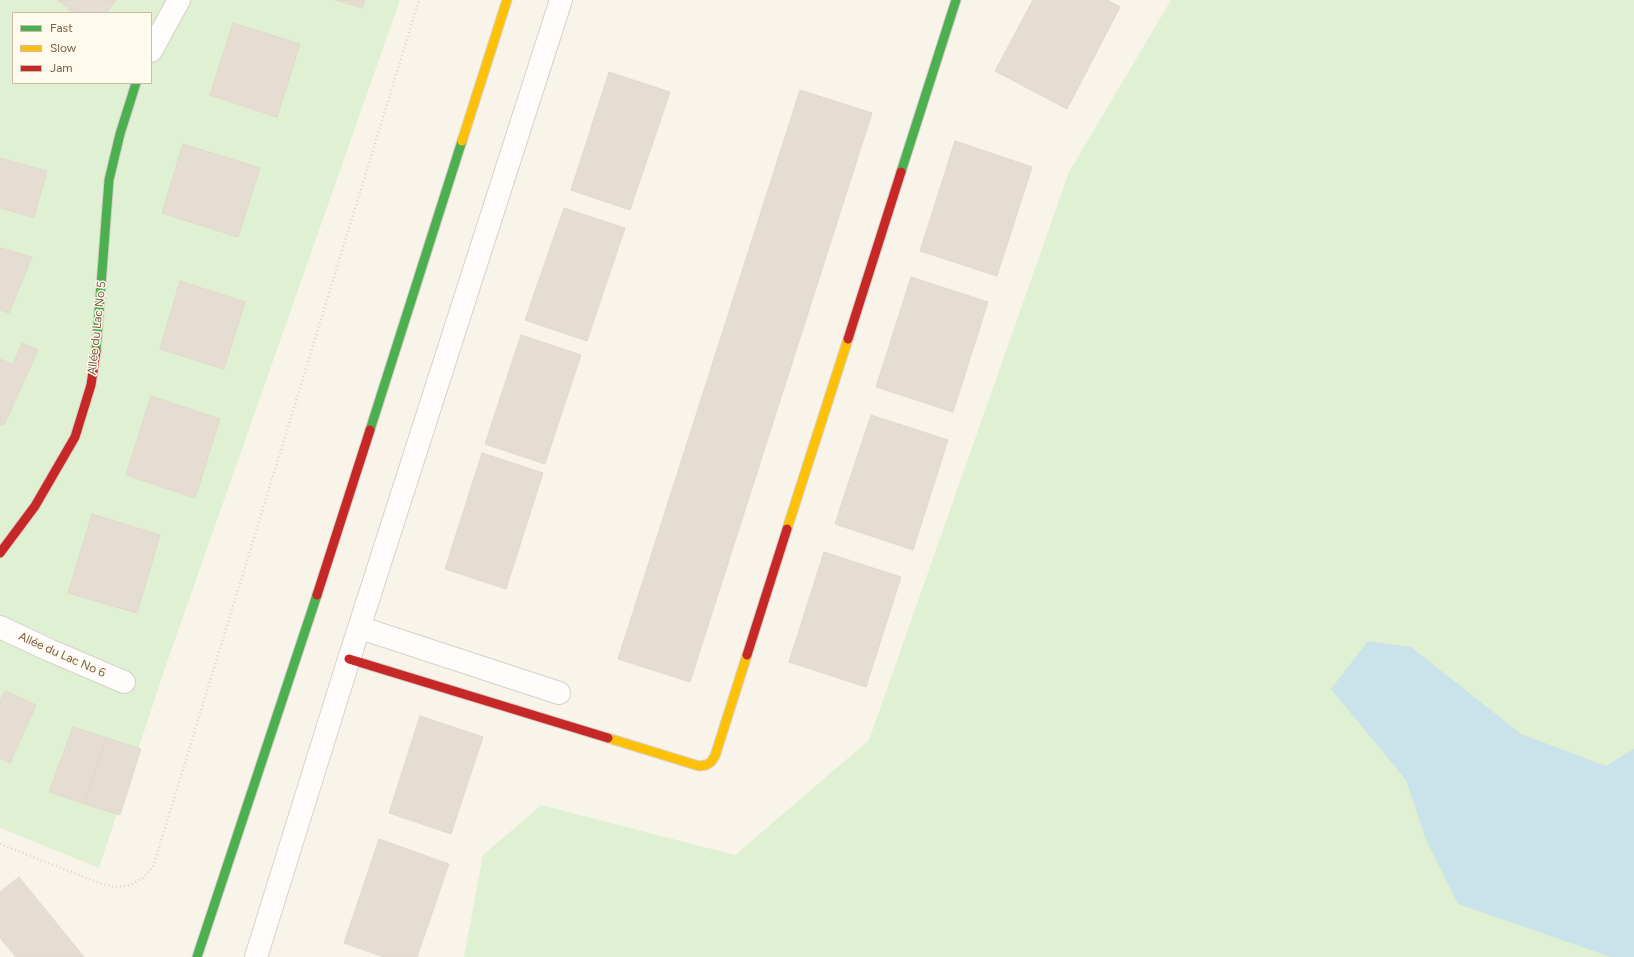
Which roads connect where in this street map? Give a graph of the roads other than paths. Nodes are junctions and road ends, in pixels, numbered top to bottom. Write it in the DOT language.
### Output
graph roads {
  1 [pos="179,0"];
  2 [pos="508,0"];
  3 [pos="561,0"];
  4 [pos="956,0"];
  5 [pos="152,49"];
  6 [pos="136,84"];
  7 [pos="0,553"];
  8 [pos="0,626"];
  9 [pos="360,628"];
  10 [pos="349,659"];
  11 [pos="124,682"];
  12 [pos="559,693"];
  13 [pos="197,957"];
  14 [pos="256,957"];
  1 -- 5 [label="street"];
  2 -- 13 [label="street"];
  3 -- 9 [label="street"];
  4 -- 10 [label="street"];
  6 -- 7 [label="street, Allée du Lac No 5"];
  8 -- 11 [label="street, Allée du Lac No 6"];
  9 -- 10 [label="street"];
  9 -- 12 [label="street"];
  10 -- 14 [label="street"];
}
